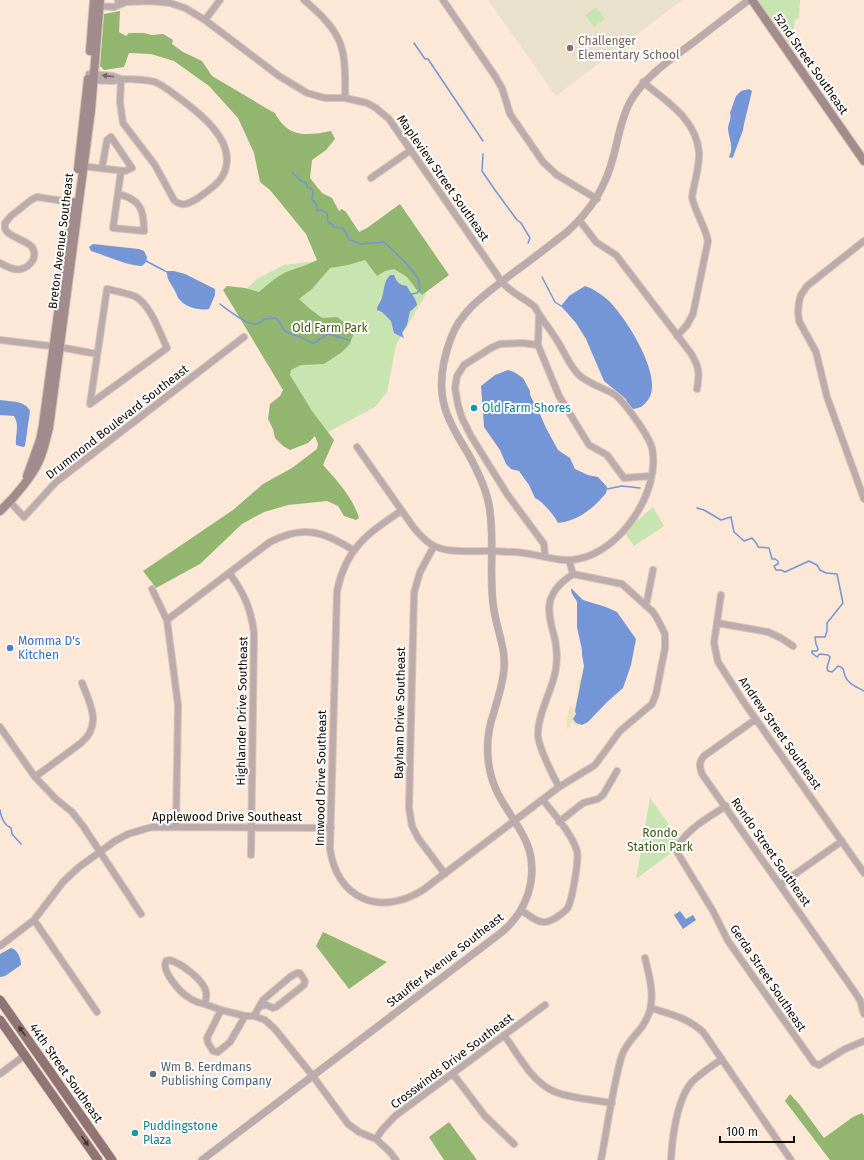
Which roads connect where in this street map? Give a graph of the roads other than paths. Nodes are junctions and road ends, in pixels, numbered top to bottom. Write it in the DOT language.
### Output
graph roads {
  1 [pos="118,0"];
  2 [pos="149,0"];
  3 [pos="220,0"];
  4 [pos="304,0"];
  5 [pos="443,0"];
  6 [pos="750,0"];
  7 [pos="126,2"];
  8 [pos="97,3"];
  9 [pos="205,20"];
  10 [pos="91,77"];
  11 [pos="121,79"];
  12 [pos="644,82"];
  13 [pos="345,98"];
  14 [pos="411,150"];
  15 [pos="864,161"];
  16 [pos="81,166"];
  17 [pos="102,168"];
  18 [pos="121,171"];
  19 [pos="371,178"];
  20 [pos="118,194"];
  21 [pos="597,199"];
  22 [pos="76,202"];
  23 [pos="580,221"];
  24 [pos="864,242"];
  25 [pos="0,263"];
  26 [pos="502,282"];
  27 [pos="539,315"];
  28 [pos="677,336"];
  29 [pos="244,337"];
  30 [pos="0,340"];
  31 [pos="538,345"];
  32 [pos="56,347"];
  33 [pos="97,354"];
  34 [pos="697,389"];
  35 [pos="357,447"];
  36 [pos="651,476"];
  37 [pos="864,499"];
  38 [pos="10,502"];
  39 [pos="0,511"];
  40 [pos="401,511"];
  41 [pos="434,546"];
  42 [pos="353,550"];
  43 [pos="492,552"];
  44 [pos="545,557"];
  45 [pos="569,560"];
  46 [pos="653,570"];
  47 [pos="230,574"];
  48 [pos="573,574"];
  49 [pos="152,589"];
  50 [pos="721,595"];
  51 [pos="646,606"];
  52 [pos="168,620"];
  53 [pos="717,623"];
  54 [pos="793,646"];
  55 [pos="82,683"];
  56 [pos="756,719"];
  57 [pos="0,727"];
  58 [pos="617,771"];
  59 [pos="35,777"];
  60 [pos="559,787"];
  61 [pos="543,800"];
  62 [pos="726,806"];
  63 [pos="515,821"];
  64 [pos="560,822"];
  65 [pos="176,827"];
  66 [pos="250,828"];
  67 [pos="331,828"];
  68 [pos="842,841"];
  69 [pos="99,851"];
  70 [pos="251,855"];
  71 [pos="864,873"];
  72 [pos="445,874"];
  73 [pos="781,884"];
  74 [pos="521,910"];
  75 [pos="141,914"];
  76 [pos="34,920"];
  77 [pos="0,946"];
  78 [pos="645,958"];
  79 [pos="0,1000"];
  80 [pos="205,1004"];
  81 [pos="545,1004"];
  82 [pos="261,1006"];
  83 [pos="651,1008"];
  84 [pos="221,1010"];
  85 [pos="97,1012"];
  86 [pos="864,1014"];
  87 [pos="245,1016"];
  88 [pos="254,1016"];
  89 [pos="0,1020"];
  90 [pos="504,1035"];
  91 [pos="864,1041"];
  92 [pos="25,1055"];
  93 [pos="722,1059"];
  94 [pos="0,1074"];
  95 [pos="453,1074"];
  96 [pos="312,1076"];
  97 [pos="58,1083"];
  98 [pos="55,1099"];
  99 [pos="71,1101"];
  100 [pos="612,1103"];
  101 [pos="71,1120"];
  102 [pos="84,1120"];
  103 [pos="376,1139"];
  104 [pos="514,1144"];
  105 [pos="98,1160"];
  106 [pos="112,1160"];
  107 [pos="202,1160"];
  108 [pos="396,1160"];
  109 [pos="601,1160"];
  110 [pos="671,1160"];
  111 [pos="791,1160"];
  1 -- 7 [label="street, Mapleview Street Southeast"];
  2 -- 7 [label="street, Mapleview Street Southeast"];
  2 -- 9 [label="street, Mapleview Street Southeast"];
  3 -- 9 [label="street"];
  4 -- 13 [label="street"];
  5 -- 21 [label="street"];
  6 -- 12 [label="street, Stauffer Avenue Southeast"];
  6 -- 15 [label="main road, 52nd Street Southeast"];
  7 -- 8 [label="street, Mapleview Street Southeast"];
  8 -- 10 [label="main road, Breton Avenue Southeast"];
  9 -- 13 [label="street, Mapleview Street Southeast"];
  10 -- 11 [label="street"];
  10 -- 16 [label="main road, Breton Avenue Southeast"];
  11 -- 11 [label="street"];
  12 -- 21 [label="street, Stauffer Avenue Southeast"];
  12 -- 28 [label="street"];
  13 -- 14 [label="street, Mapleview Street Southeast"];
  14 -- 19 [label="street"];
  14 -- 26 [label="street, Mapleview Street Southeast"];
  16 -- 17 [label="street"];
  16 -- 22 [label="main road, Breton Avenue Southeast"];
  17 -- 18 [label="street"];
  17 -- 18 [label="street"];
  18 -- 20 [label="street"];
  20 -- 20 [label="street"];
  21 -- 23 [label="street, Stauffer Avenue Southeast"];
  22 -- 25 [label="street"];
  22 -- 32 [label="main road, Breton Avenue Southeast"];
  23 -- 26 [label="street, Stauffer Avenue Southeast"];
  23 -- 28 [label="street"];
  24 -- 37 [label="street"];
  26 -- 27 [label="street, Mapleview Street Southeast"];
  26 -- 43 [label="street, Stauffer Avenue Southeast"];
  27 -- 31 [label="street"];
  27 -- 36 [label="street, Mapleview Street Southeast"];
  28 -- 34 [label="street"];
  29 -- 38 [label="street, Drummond Boulevard Southeast"];
  30 -- 32 [label="street"];
  31 -- 36 [label="street"];
  31 -- 44 [label="street"];
  32 -- 33 [label="street"];
  32 -- 38 [label="main road, Breton Avenue Southeast"];
  33 -- 33 [label="street"];
  35 -- 40 [label="street"];
  36 -- 45 [label="street, Mapleview Street Southeast"];
  38 -- 39 [label="main road, Breton Avenue Southeast"];
  40 -- 41 [label="street"];
  40 -- 42 [label="street, Innwood Drive Southeast"];
  41 -- 43 [label="street, Mapleview Street Southeast"];
  41 -- 72 [label="street, Bayham Drive Southeast"];
  42 -- 47 [label="street"];
  42 -- 67 [label="street, Innwood Drive Southeast"];
  43 -- 44 [label="street, Mapleview Street Southeast"];
  43 -- 63 [label="street, Stauffer Avenue Southeast"];
  44 -- 45 [label="street, Mapleview Street Southeast"];
  45 -- 48 [label="street"];
  46 -- 51 [label="street"];
  47 -- 52 [label="street"];
  47 -- 66 [label="street, Highlander Drive Southeast"];
  48 -- 51 [label="street, Innwood Drive Southeast"];
  48 -- 60 [label="street"];
  49 -- 52 [label="street"];
  50 -- 53 [label="street, Andrew Street Southeast"];
  51 -- 60 [label="street, Innwood Drive Southeast"];
  52 -- 65 [label="street"];
  53 -- 54 [label="street"];
  53 -- 56 [label="street, Andrew Street Southeast"];
  55 -- 59 [label="street"];
  56 -- 62 [label="street, Rondo Street Southeast"];
  56 -- 68 [label="street, Andrew Street Southeast"];
  57 -- 59 [label="street"];
  58 -- 64 [label="street"];
  59 -- 69 [label="street"];
  60 -- 61 [label="street, Innwood Drive Southeast"];
  61 -- 63 [label="street, Innwood Drive Southeast"];
  61 -- 64 [label="street"];
  62 -- 73 [label="street, Rondo Street Southeast"];
  62 -- 91 [label="street, Gerda Street Southeast"];
  63 -- 72 [label="street, Innwood Drive Southeast"];
  63 -- 74 [label="street, Stauffer Avenue Southeast"];
  64 -- 74 [label="street"];
  65 -- 66 [label="street, Applewood Drive Southeast"];
  65 -- 69 [label="street, Applewood Drive Southeast"];
  66 -- 67 [label="street, Applewood Drive Southeast"];
  66 -- 70 [label="street, Highlander Drive Southeast"];
  67 -- 72 [label="street, Innwood Drive Southeast"];
  68 -- 71 [label="street, Andrew Street Southeast"];
  68 -- 73 [label="street"];
  69 -- 75 [label="street"];
  69 -- 76 [label="street, Applewood Drive Southeast"];
  73 -- 86 [label="street, Rondo Street Southeast"];
  74 -- 96 [label="street, Stauffer Avenue Southeast"];
  76 -- 77 [label="street, Applewood Drive Southeast"];
  76 -- 85 [label="street"];
  78 -- 83 [label="street"];
  97 -- 79 [label="main road, 44th Street Southeast, one-way"];
  80 -- 80 [label="street"];
  80 -- 84 [label="street"];
  81 -- 90 [label="street, Crosswinds Drive Southeast"];
  82 -- 82 [label="street"];
  82 -- 88 [label="street"];
  83 -- 93 [label="street"];
  83 -- 100 [label="street"];
  84 -- 87 [label="street"];
  84 -- 87 [label="street"];
  87 -- 88 [label="street"];
  88 -- 96 [label="street"];
  89 -- 92 [label="main road, 44th Street Southeast"];
  90 -- 95 [label="street, Crosswinds Drive Southeast"];
  90 -- 100 [label="street"];
  92 -- 94 [label="street"];
  92 -- 97 [label="main road"];
  92 -- 98 [label="main road, 44th Street Southeast"];
  93 -- 110 [label="street"];
  93 -- 111 [label="street"];
  95 -- 103 [label="street, Crosswinds Drive Southeast"];
  95 -- 104 [label="street"];
  96 -- 103 [label="street"];
  96 -- 107 [label="street, Stauffer Avenue Southeast"];
  97 -- 99 [label="main road, 44th Street Southeast"];
  98 -- 99 [label="main road"];
  98 -- 101 [label="main road, 44th Street Southeast"];
  99 -- 102 [label="main road, 44th Street Southeast"];
  100 -- 109 [label="street"];
  101 -- 102 [label="main road"];
  101 -- 105 [label="main road, 44th Street Southeast, one-way"];
  102 -- 106 [label="main road, 44th Street Southeast"];
  103 -- 108 [label="street"];
}
